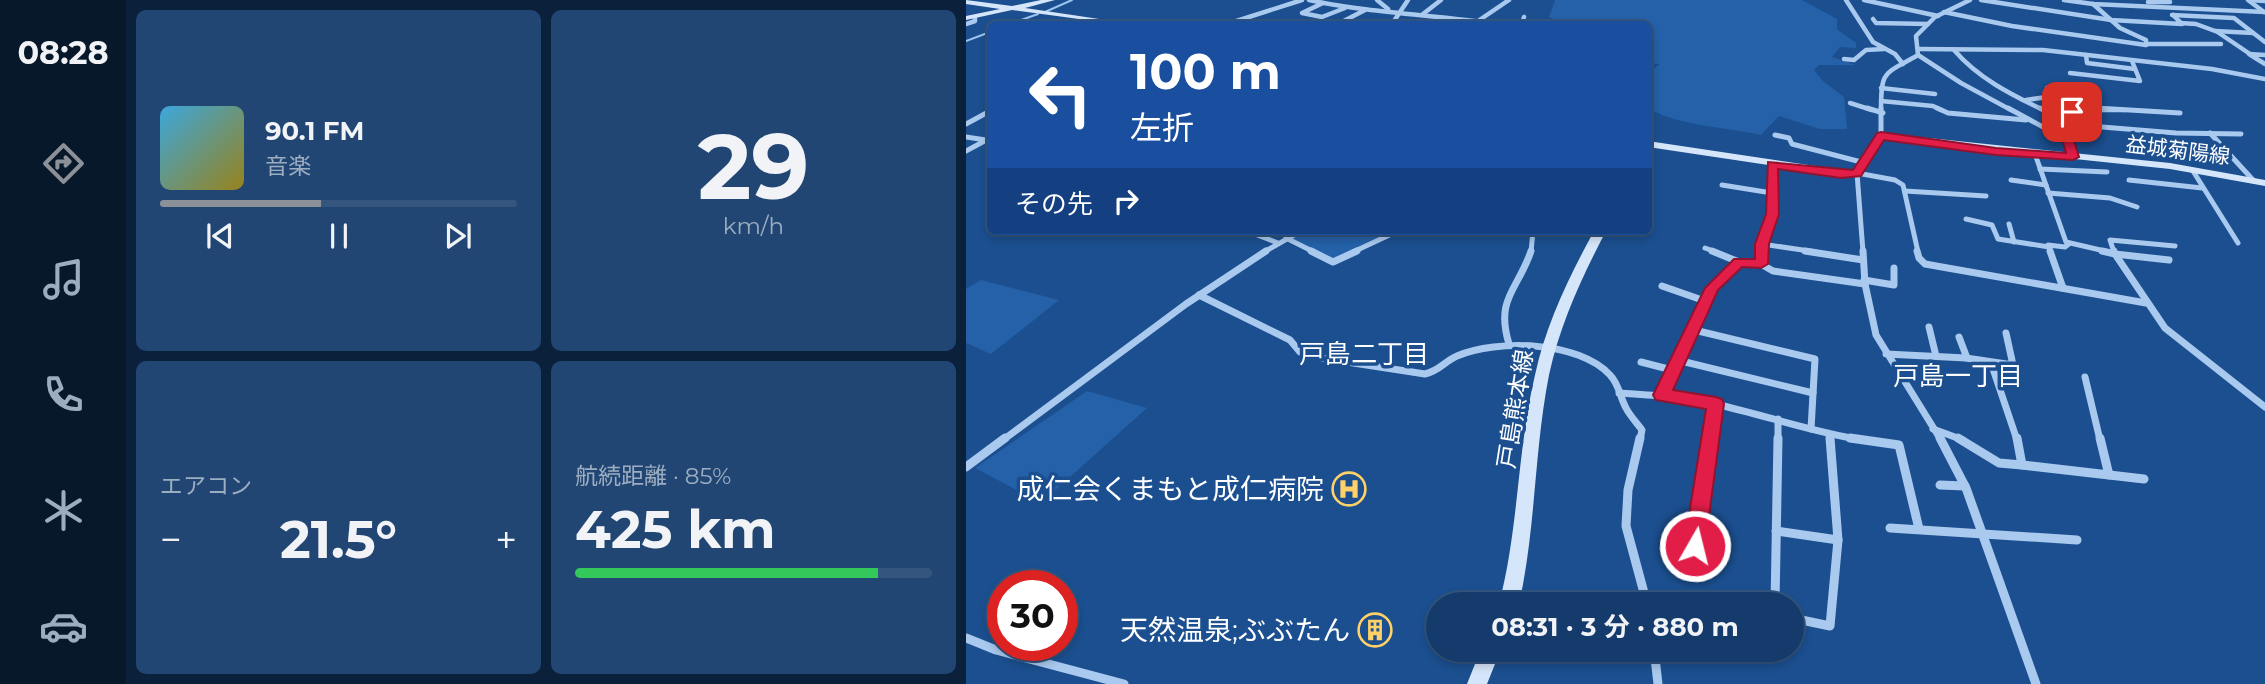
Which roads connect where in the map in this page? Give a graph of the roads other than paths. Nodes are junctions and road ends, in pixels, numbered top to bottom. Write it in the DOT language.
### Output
graph roads {
  1 [pos="1051,0"];
  2 [pos="1302,0"];
  3 [pos="1309,0"];
  4 [pos="1340,0"];
  5 [pos="1408,0"];
  6 [pos="1441,0"];
  7 [pos="1509,0"];
  8 [pos="1846,0"];
  9 [pos="1864,0"];
  10 [pos="1970,0"];
  11 [pos="1981,0"];
  12 [pos="2064,0"];
  13 [pos="2247,0"];
  14 [pos="1373,1"];
  15 [pos="1877,1"];
  16 [pos="2071,1"];
  17 [pos="2169,1"];
  18 [pos="2265,1"];
  19 [pos="966,2"];
  20 [pos="1326,4"];
  21 [pos="2093,4"];
  22 [pos="2163,7"];
  23 [pos="1345,8"];
  24 [pos="2176,8"];
  25 [pos="1019,9"];
  26 [pos="1366,10"];
  27 [pos="1391,11"];
  28 [pos="1400,12"];
  29 [pos="1944,12"];
  30 [pos="2264,12"];
  31 [pos="1423,14"];
  32 [pos="2173,15"];
  33 [pos="1524,16"];
  34 [pos="1937,16"];
  35 [pos="975,17"];
  36 [pos="966,19"];
  37 [pos="1466,19"];
  38 [pos="1873,19"];
  39 [pos="2111,20"];
  40 [pos="1094,21"];
  41 [pos="1236,21"];
  42 [pos="1344,21"];
  43 [pos="1394,21"];
  44 [pos="1478,21"];
  45 [pos="1521,21"];
  46 [pos="2180,23"];
  47 [pos="966,24"];
  48 [pos="1928,24"];
  49 [pos="2012,26"];
  50 [pos="2215,31"];
  51 [pos="2254,33"];
  52 [pos="2011,36"];
  53 [pos="2264,39"];
  54 [pos="2146,44"];
  55 [pos="2221,44"];
  56 [pos="1884,48"];
  57 [pos="1954,50"];
  58 [pos="1918,52"];
  59 [pos="2249,54"];
  60 [pos="2086,55"];
  61 [pos="2265,55"];
  62 [pos="1844,59"];
  63 [pos="2132,61"];
  64 [pos="2139,62"];
  65 [pos="1903,64"];
  66 [pos="2265,64"];
  67 [pos="2135,69"];
  68 [pos="2070,73"];
  69 [pos="2265,79"];
  70 [pos="1881,88"];
  71 [pos="2055,88"];
  72 [pos="1935,94"];
  73 [pos="2054,96"];
  74 [pos="2025,100"];
  75 [pos="1881,102"];
  76 [pos="1850,103"];
  77 [pos="2072,112"];
  78 [pos="987,113"];
  79 [pos="1883,113"];
  80 [pos="2180,113"];
  81 [pos="2034,121"];
  82 [pos="2065,122"];
  83 [pos="966,124"];
  84 [pos="2210,133"];
  85 [pos="2241,134"];
  86 [pos="1775,135"];
  87 [pos="1881,136"];
  88 [pos="966,137"];
  89 [pos="987,139"];
  90 [pos="2067,139"];
  91 [pos="987,140"];
  92 [pos="1652,145"];
  93 [pos="968,149"];
  94 [pos="2035,154"];
  95 [pos="2073,157"];
  96 [pos="1865,163"];
  97 [pos="1772,165"];
  98 [pos="2040,169"];
  99 [pos="2193,171"];
  100 [pos="1857,173"];
  101 [pos="2107,173"];
  102 [pos="2011,180"];
  103 [pos="2129,180"];
  104 [pos="2260,182"];
  105 [pos="1722,185"];
  106 [pos="2046,185"];
  107 [pos="2202,188"];
  108 [pos="1905,191"];
  109 [pos="1772,193"];
  110 [pos="2049,193"];
  111 [pos="1986,196"];
  112 [pos="2137,207"];
  113 [pos="1966,219"];
  114 [pos="2009,224"];
  115 [pos="1257,235"];
  116 [pos="1292,235"];
  117 [pos="1390,235"];
  118 [pos="1533,235"];
  119 [pos="1598,235"];
  120 [pos="1286,238"];
  121 [pos="2014,242"];
  122 [pos="1278,243"];
  123 [pos="2238,243"];
  124 [pos="1762,244"];
  125 [pos="2069,244"];
  126 [pos="2175,246"];
  127 [pos="2049,247"];
  128 [pos="1705,248"];
  129 [pos="2115,254"];
  130 [pos="1863,260"];
  131 [pos="2169,260"];
  132 [pos="1739,262"];
  133 [pos="1761,264"];
  134 [pos="1894,268"];
  135 [pos="1865,282"];
  136 [pos="1662,286"];
  137 [pos="2063,288"];
  138 [pos="1199,295"];
  139 [pos="1705,301"];
  140 [pos="2146,303"];
  141 [pos="1928,327"];
  142 [pos="1690,329"];
  143 [pos="2006,332"];
  144 [pos="1959,337"];
  145 [pos="1509,344"];
  146 [pos="1550,348"];
  147 [pos="1886,354"];
  148 [pos="1936,356"];
  149 [pos="1968,358"];
  150 [pos="1677,359"];
  151 [pos="1642,362"];
  152 [pos="1991,363"];
  153 [pos="1672,370"];
  154 [pos="2085,377"];
  155 [pos="1619,393"];
  156 [pos="1813,393"];
  157 [pos="1662,395"];
  158 [pos="1716,404"];
  159 [pos="2265,407"];
  160 [pos="1778,419"];
  161 [pos="1811,429"];
  162 [pos="1933,429"];
  163 [pos="1830,435"];
  164 [pos="2022,465"];
  165 [pos="966,467"];
  166 [pos="2109,475"];
  167 [pos="2144,479"];
  168 [pos="1940,485"];
  169 [pos="1965,486"];
  170 [pos="1890,528"];
  171 [pos="1919,529"];
  172 [pos="1776,531"];
  173 [pos="1983,533"];
  174 [pos="1838,540"];
  175 [pos="2077,541"];
  176 [pos="1695,546"];
  177 [pos="1511,592"];
  178 [pos="1646,592"];
  179 [pos="1775,592"];
  180 [pos="1804,621"];
  181 [pos="966,638"];
  182 [pos="1486,662"];
  183 [pos="1655,662"];
  184 [pos="1124,684"];
  185 [pos="1477,684"];
  186 [pos="1658,684"];
  187 [pos="2036,684"];
  1 -- 25 [label="main road"];
  2 -- 41 [label="street"];
  3 -- 20 [label="street"];
  4 -- 20 [label="street"];
  5 -- 28 [label="street"];
  6 -- 31 [label="street"];
  7 -- 44 [label="street"];
  8 -- 56 [label="street"];
  9 -- 15 [label="street"];
  10 -- 29 [label="street"];
  11 -- 39 [label="street"];
  12 -- 16 [label="street"];
  13 -- 18 [label="street"];
  13 -- 30 [label="street"];
  14 -- 27 [label="street"];
  15 -- 34 [label="street"];
  16 -- 17 [label="street"];
  16 -- 21 [label="street"];
  17 -- 24 [label="street"];
  19 -- 25 [label="main road"];
  20 -- 23 [label="street"];
  20 -- 23 [label="street"];
  21 -- 22 [label="street"];
  21 -- 39 [label="street"];
  22 -- 24 [label="street"];
  22 -- 32 [label="street"];
  23 -- 26 [label="street"];
  24 -- 30 [label="street"];
  25 -- 35 [label="main road"];
  25 -- 40 [label="main road"];
  26 -- 27 [label="street"];
  26 -- 42 [label="street"];
  27 -- 28 [label="street"];
  28 -- 31 [label="street"];
  28 -- 43 [label="street"];
  29 -- 34 [label="street"];
  29 -- 49 [label="street"];
  31 -- 37 [label="street"];
  32 -- 46 [label="street"];
  32 -- 51 [label="street"];
  33 -- 45 [label="street"];
  34 -- 48 [label="street"];
  35 -- 36 [label="main road"];
  35 -- 47 [label="street"];
  37 -- 44 [label="street"];
  38 -- 48 [label="street"];
  39 -- 46 [label="street"];
  39 -- 54 [label="street"];
  46 -- 50 [label="street"];
  48 -- 58 [label="street"];
  49 -- 52 [label="street"];
  49 -- 54 [label="street"];
  50 -- 51 [label="street"];
  50 -- 59 [label="street"];
  51 -- 53 [label="street"];
  54 -- 55 [label="street"];
  54 -- 64 [label="street"];
  56 -- 62 [label="street"];
  56 -- 65 [label="street"];
  57 -- 58 [label="street"];
  57 -- 60 [label="street"];
  57 -- 74 [label="street"];
  58 -- 65 [label="street"];
  58 -- 81 [label="street"];
  59 -- 61 [label="street"];
  59 -- 66 [label="street"];
  60 -- 63 [label="street"];
  60 -- 67 [label="street"];
  63 -- 64 [label="street"];
  63 -- 67 [label="street"];
  64 -- 69 [label="street"];
  65 -- 70 [label="street"];
  67 -- 68 [label="street"];
  70 -- 72 [label="street"];
  70 -- 75 [label="street"];
  71 -- 73 [label="street"];
  73 -- 74 [label="street"];
  73 -- 77 [label="street"];
  74 -- 82 [label="street"];
  75 -- 79 [label="street"];
  75 -- 81 [label="street"];
  76 -- 79 [label="street"];
  77 -- 80 [label="street"];
  77 -- 82 [label="street"];
  78 -- 83 [label="street"];
  79 -- 87 [label="street"];
  81 -- 90 [label="street"];
  82 -- 84 [label="street"];
  82 -- 90 [label="street"];
  84 -- 85 [label="street"];
  84 -- 104 [label="street"];
  86 -- 96 [label="street"];
  87 -- 94 [label="main road, 益城菊陽線"];
  87 -- 96 [label="main road"];
  88 -- 89 [label="street"];
  90 -- 95 [label="street"];
  91 -- 93 [label="street"];
  92 -- 97 [label="main road"];
  94 -- 95 [label="main road, 益城菊陽線"];
  94 -- 98 [label="street"];
  95 -- 99 [label="main road, 益城菊陽線"];
  96 -- 100 [label="main road"];
  97 -- 100 [label="main road"];
  97 -- 109 [label="street"];
  98 -- 101 [label="street"];
  98 -- 106 [label="street"];
  99 -- 104 [label="main road, 益城菊陽線"];
  99 -- 107 [label="street"];
  100 -- 108 [label="street"];
  100 -- 130 [label="street"];
  102 -- 106 [label="street"];
  103 -- 107 [label="street"];
  105 -- 109 [label="street"];
  106 -- 110 [label="street"];
  107 -- 123 [label="street"];
  108 -- 111 [label="street"];
  108 -- 137 [label="street"];
  109 -- 124 [label="street"];
  110 -- 112 [label="street"];
  110 -- 125 [label="street"];
  113 -- 121 [label="street"];
  114 -- 121 [label="street"];
  115 -- 122 [label="street"];
  116 -- 120 [label="street"];
  117 -- 120 [label="street"];
  118 -- 145 [label="street"];
  119 -- 146 [label="main road, 戸島熊本線"];
  120 -- 122 [label="street"];
  121 -- 127 [label="street"];
  122 -- 138 [label="street"];
  124 -- 130 [label="street"];
  124 -- 133 [label="street"];
  125 -- 127 [label="street"];
  125 -- 129 [label="street"];
  126 -- 129 [label="street"];
  127 -- 137 [label="street"];
  128 -- 132 [label="street"];
  129 -- 131 [label="street"];
  129 -- 140 [label="street"];
  130 -- 135 [label="street"];
  132 -- 133 [label="street"];
  132 -- 139 [label="street"];
  133 -- 135 [label="street"];
  134 -- 135 [label="street"];
  135 -- 147 [label="street"];
  136 -- 139 [label="street"];
  137 -- 140 [label="street"];
  138 -- 145 [label="street"];
  138 -- 165 [label="street"];
  139 -- 142 [label="street"];
  140 -- 159 [label="street"];
  141 -- 148 [label="street"];
  142 -- 150 [label="street"];
  142 -- 156 [label="street"];
  143 -- 152 [label="street"];
  144 -- 149 [label="street"];
  145 -- 146 [label="street"];
  146 -- 155 [label="street"];
  146 -- 177 [label="main road, 戸島熊本線"];
  147 -- 148 [label="street"];
  147 -- 162 [label="street"];
  148 -- 149 [label="street"];
  149 -- 152 [label="street"];
  150 -- 153 [label="street"];
  150 -- 156 [label="street"];
  151 -- 153 [label="street"];
  152 -- 164 [label="street"];
  153 -- 157 [label="street"];
  154 -- 166 [label="street"];
  155 -- 157 [label="street"];
  155 -- 178 [label="street"];
  156 -- 161 [label="street"];
  157 -- 158 [label="street"];
  158 -- 160 [label="street"];
  158 -- 176 [label="street"];
  160 -- 161 [label="street"];
  160 -- 172 [label="street"];
  161 -- 163 [label="street"];
  162 -- 164 [label="street"];
  162 -- 169 [label="street"];
  163 -- 171 [label="street"];
  163 -- 174 [label="street"];
  164 -- 166 [label="street"];
  166 -- 167 [label="street"];
  168 -- 169 [label="street"];
  169 -- 173 [label="street"];
  170 -- 171 [label="street"];
  171 -- 173 [label="street"];
  172 -- 174 [label="street"];
  172 -- 179 [label="street"];
  173 -- 175 [label="street"];
  173 -- 187 [label="street"];
  174 -- 180 [label="street"];
  181 -- 184 [label="street"];
  182 -- 185 [label="main road"];
  183 -- 186 [label="street"];
}
